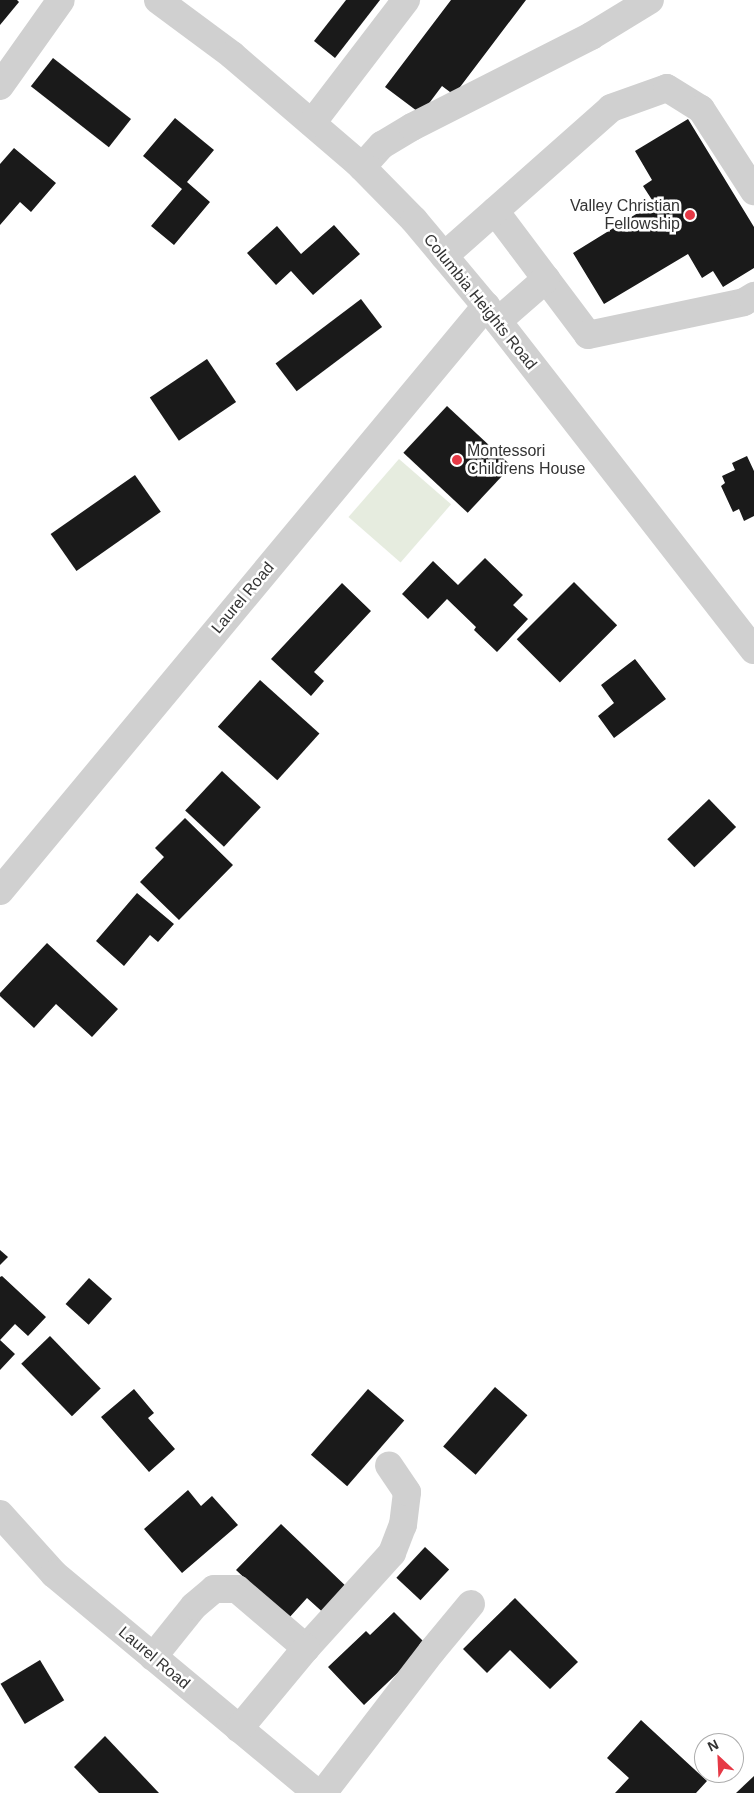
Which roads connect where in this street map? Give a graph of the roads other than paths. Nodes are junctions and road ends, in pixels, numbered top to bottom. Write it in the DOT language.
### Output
graph roads {
  1 [pos="61,0"];
  2 [pos="158,0"];
  3 [pos="406,0"];
  4 [pos="650,0"];
  5 [pos="0,86"];
  6 [pos="312,123"];
  7 [pos="362,167"];
  8 [pos="754,191"];
  9 [pos="495,211"];
  10 [pos="444,256"];
  11 [pos="546,280"];
  12 [pos="754,296"];
  13 [pos="492,314"];
  14 [pos="754,650"];
  15 [pos="0,890"];
  16 [pos="389,1465"];
  17 [pos="0,1514"];
  18 [pos="471,1604"];
  19 [pos="306,1648"];
  20 [pos="153,1657"];
  21 [pos="239,1729"];
  22 [pos="317,1793"];
  23 [pos="324,1793"];
  1 -- 5 [label="street"];
  2 -- 6 [label="street, Columbia Heights Road"];
  3 -- 6 [label="street"];
  4 -- 7 [label="street"];
  6 -- 7 [label="street, Columbia Heights Road"];
  7 -- 10 [label="street, Columbia Heights Road"];
  8 -- 9 [label="street"];
  9 -- 10 [label="street"];
  9 -- 11 [label="street"];
  10 -- 13 [label="street, Columbia Heights Road"];
  11 -- 12 [label="street"];
  11 -- 13 [label="street, Laurel Road"];
  13 -- 14 [label="street, Columbia Heights Road"];
  13 -- 15 [label="street, Laurel Road"];
  16 -- 19 [label="street"];
  17 -- 20 [label="street, Laurel Road"];
  18 -- 23 [label="street"];
  19 -- 20 [label="street"];
  19 -- 21 [label="street"];
  20 -- 21 [label="street, Laurel Road"];
  21 -- 22 [label="street, Laurel Road"];
}
